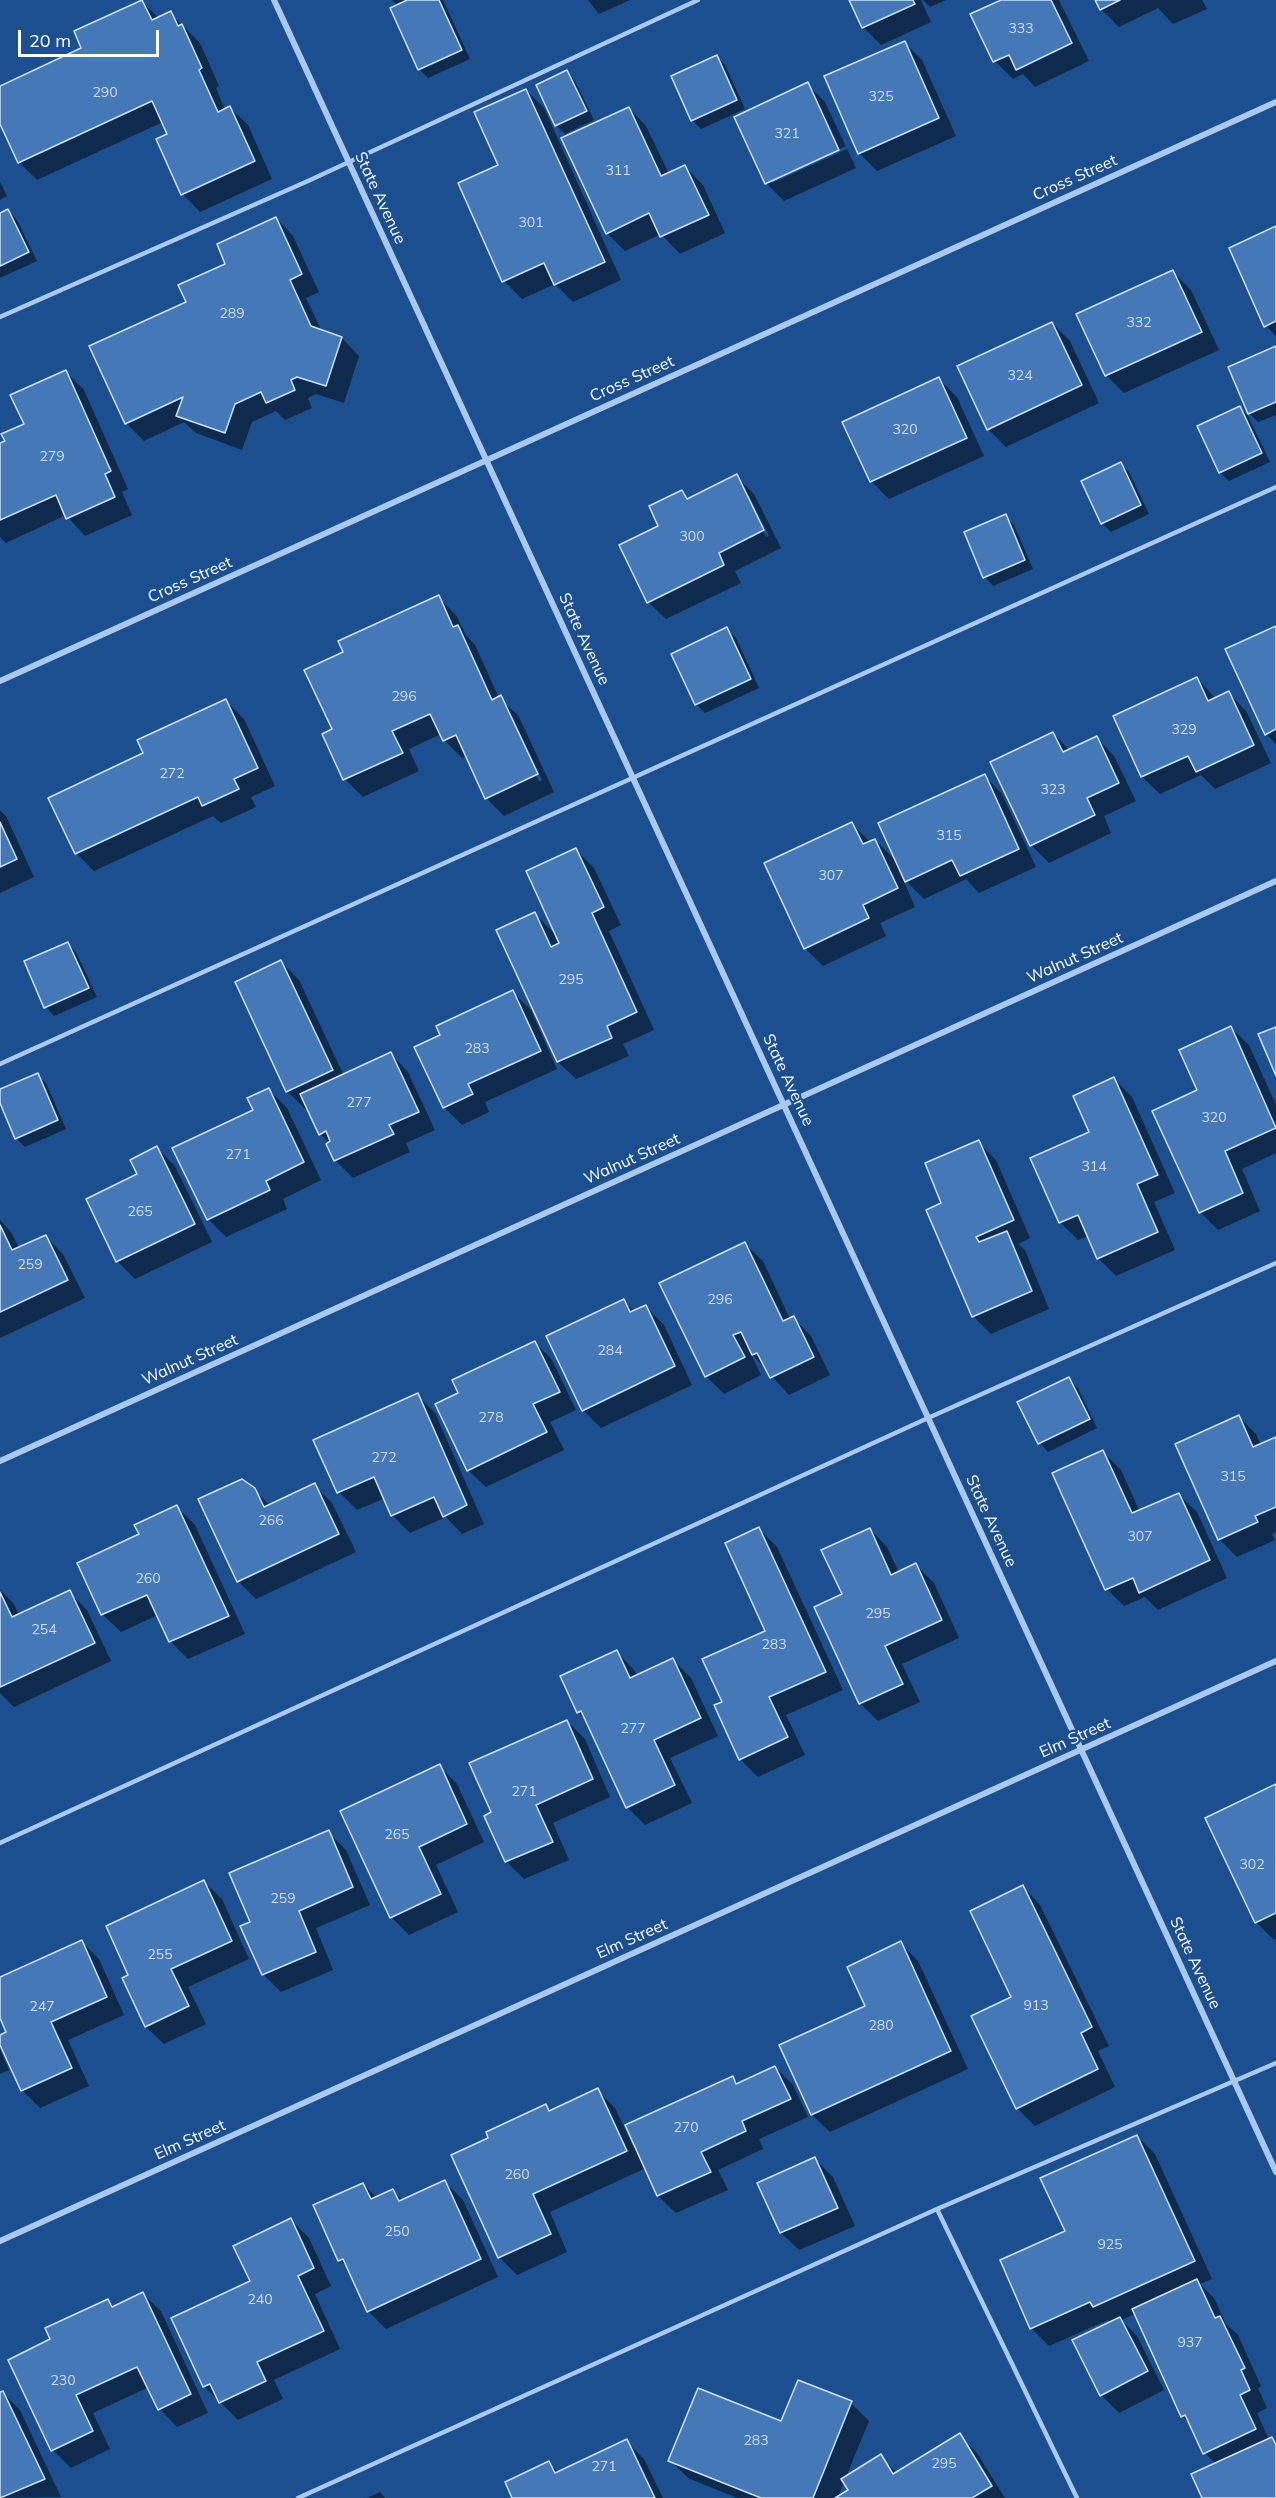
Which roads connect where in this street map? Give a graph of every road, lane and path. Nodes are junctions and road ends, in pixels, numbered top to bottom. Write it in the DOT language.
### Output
graph roads {
  1 [pos="274,0"];
  2 [pos="698,0"];
  3 [pos="1276,102"];
  4 [pos="349,162"];
  5 [pos="0,317"];
  6 [pos="487,460"];
  7 [pos="1276,487"];
  8 [pos="0,681"];
  9 [pos="634,779"];
  10 [pos="1276,882"];
  11 [pos="0,1064"];
  12 [pos="784,1105"];
  13 [pos="1276,1263"];
  14 [pos="928,1418"];
  15 [pos="0,1461"];
  16 [pos="1276,1661"];
  17 [pos="1082,1750"];
  18 [pos="0,1843"];
  19 [pos="1276,2063"];
  20 [pos="1234,2082"];
  21 [pos="1276,2172"];
  22 [pos="937,2209"];
  23 [pos="0,2241"];
  24 [pos="298,2498"];
  25 [pos="1077,2498"];
  1 -- 4 [label="street, State Avenue"];
  2 -- 4 [label="lane"];
  3 -- 6 [label="street, Cross Street"];
  4 -- 5 [label="lane"];
  4 -- 6 [label="street, State Avenue"];
  6 -- 8 [label="street, Cross Street"];
  6 -- 9 [label="street, State Avenue"];
  7 -- 9 [label="lane"];
  9 -- 11 [label="lane"];
  9 -- 12 [label="street, State Avenue"];
  10 -- 12 [label="street, Walnut Street"];
  12 -- 14 [label="street, State Avenue"];
  12 -- 15 [label="street, Walnut Street"];
  13 -- 14 [label="lane"];
  14 -- 17 [label="street, State Avenue"];
  14 -- 18 [label="lane"];
  16 -- 17 [label="street, Elm Street"];
  17 -- 20 [label="street, State Avenue"];
  17 -- 23 [label="street, Elm Street"];
  19 -- 20 [label="lane"];
  20 -- 21 [label="street, State Avenue"];
  20 -- 22 [label="lane"];
  22 -- 24 [label="lane"];
  22 -- 25 [label="lane"];
}
